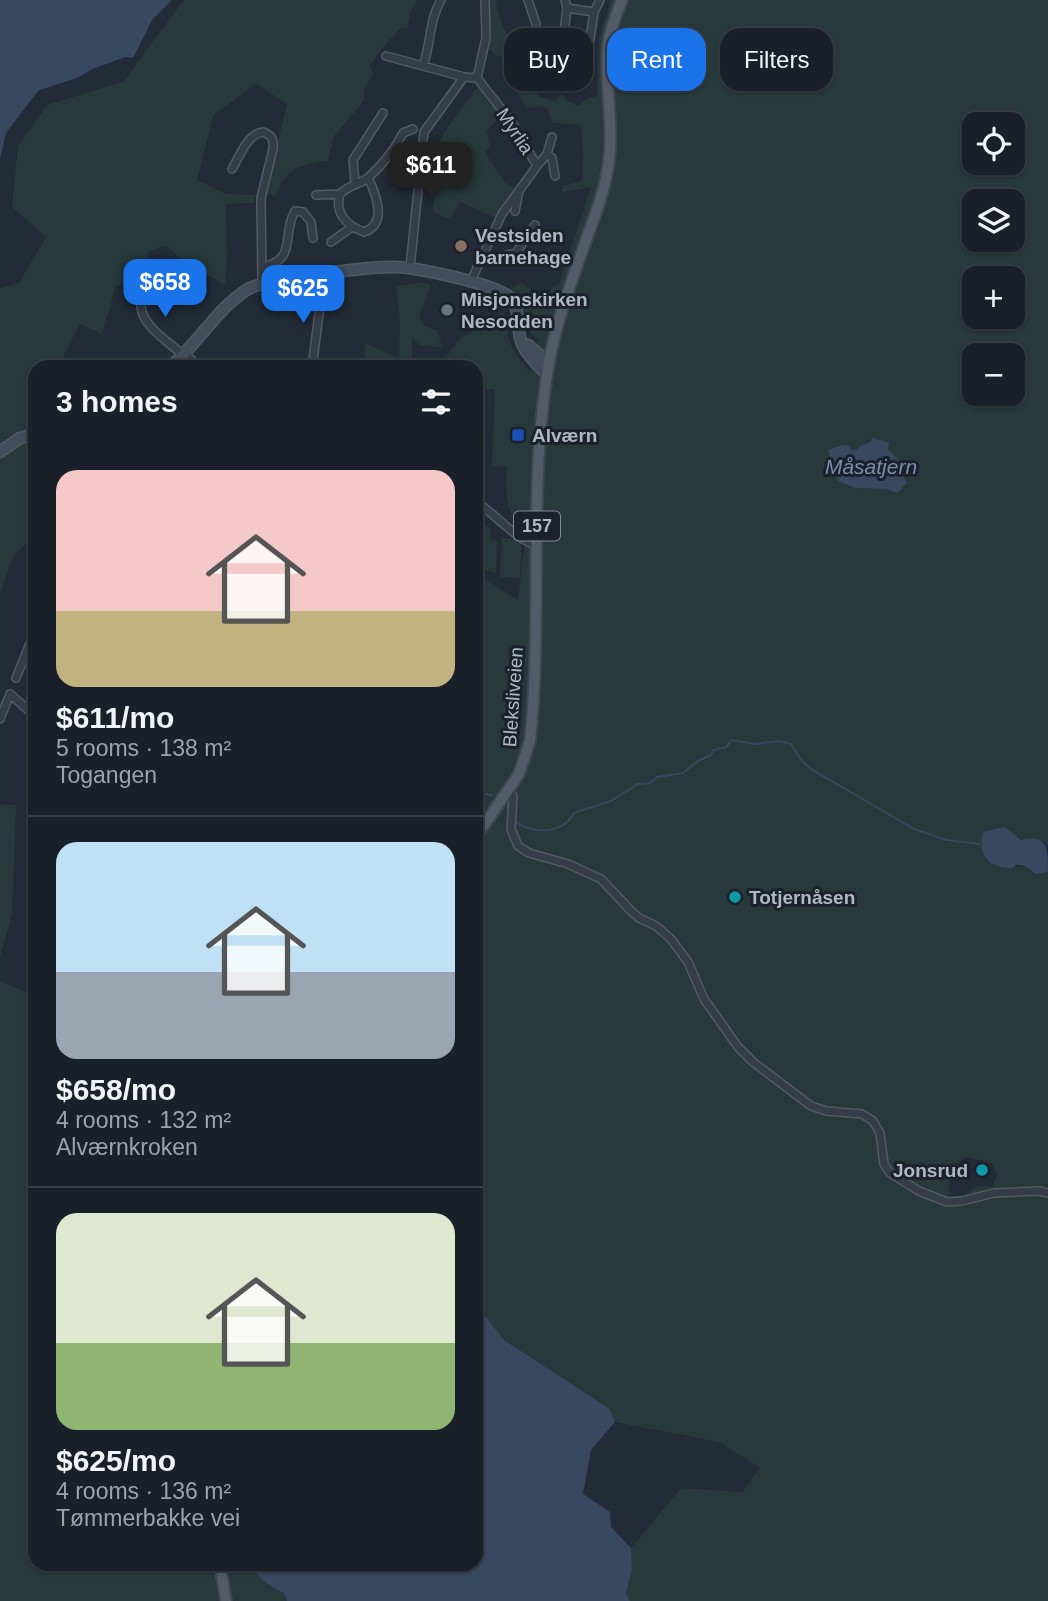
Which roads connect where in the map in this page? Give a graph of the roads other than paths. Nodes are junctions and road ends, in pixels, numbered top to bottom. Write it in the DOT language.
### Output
graph roads {
  1 [pos="441,0"];
  2 [pos="485,0"];
  3 [pos="528,0"];
  4 [pos="600,0"];
  5 [pos="622,0"];
  6 [pos="566,4"];
  7 [pos="594,12"];
  8 [pos="592,28"];
  9 [pos="386,56"];
  10 [pos="424,66"];
  11 [pos="464,77"];
  12 [pos="477,78"];
  13 [pos="383,113"];
  14 [pos="413,129"];
  15 [pos="552,137"];
  16 [pos="547,154"];
  17 [pos="537,166"];
  18 [pos="232,169"];
  19 [pos="555,176"];
  20 [pos="368,178"];
  21 [pos="355,183"];
  22 [pos="519,190"];
  23 [pos="340,194"];
  24 [pos="316,195"];
  25 [pos="301,199"];
  26 [pos="300,211"];
  27 [pos="515,211"];
  28 [pos="535,225"];
  29 [pos="352,227"];
  30 [pos="313,238"];
  31 [pos="331,242"];
  32 [pos="481,259"];
  33 [pos="263,267"];
  34 [pos="410,268"];
  35 [pos="324,275"];
  36 [pos="146,282"];
  37 [pos="470,283"];
  38 [pos="262,284"];
  39 [pos="520,329"];
  40 [pos="554,340"];
  41 [pos="527,342"];
  42 [pos="184,354"];
  43 [pos="178,360"];
  44 [pos="190,360"];
  45 [pos="313,360"];
  46 [pos="548,369"];
  47 [pos="28,436"];
  48 [pos="0,452"];
  49 [pos="483,507"];
  50 [pos="536,545"];
  51 [pos="28,648"];
  52 [pos="16,678"];
  53 [pos="28,711"];
  54 [pos="0,719"];
  55 [pos="510,790"];
  56 [pos="483,827"];
  57 [pos="1048,1193"];
  58 [pos="221,1571"];
  59 [pos="226,1601"];
  1 -- 10 [label="street"];
  2 -- 12 [label="street"];
  3 -- 6 [label="street"];
  4 -- 7 [label="street"];
  5 -- 40 [label="main road, 157"];
  6 -- 7 [label="street"];
  7 -- 8 [label="street"];
  9 -- 10 [label="street"];
  10 -- 11 [label="street"];
  11 -- 12 [label="street"];
  11 -- 34 [label="street"];
  12 -- 17 [label="street, Myrlia"];
  13 -- 21 [label="street"];
  14 -- 20 [label="street"];
  15 -- 16 [label="street"];
  16 -- 17 [label="street"];
  16 -- 19 [label="street"];
  17 -- 22 [label="street, Myrlia"];
  18 -- 33 [label="street"];
  20 -- 21 [label="street"];
  20 -- 29 [label="street"];
  21 -- 23 [label="street"];
  22 -- 27 [label="street"];
  22 -- 32 [label="street, Myrlia"];
  23 -- 24 [label="street"];
  23 -- 29 [label="street"];
  25 -- 26 [label="street"];
  26 -- 30 [label="street"];
  26 -- 33 [label="street"];
  28 -- 32 [label="street"];
  29 -- 31 [label="street"];
  32 -- 37 [label="street, Myrlia"];
  33 -- 38 [label="street"];
  34 -- 35 [label="main road"];
  34 -- 37 [label="main road"];
  35 -- 38 [label="main road"];
  35 -- 45 [label="street"];
  36 -- 42 [label="street"];
  37 -- 39 [label="main road"];
  38 -- 42 [label="main road"];
  39 -- 41 [label="main road"];
  39 -- 46 [label="main road"];
  40 -- 41 [label="main road"];
  40 -- 46 [label="main road, 157"];
  41 -- 46 [label="main road"];
  42 -- 43 [label="main road"];
  42 -- 44 [label="street"];
  46 -- 50 [label="main road, Bleksliveien / 157"];
  47 -- 48 [label="main road"];
  49 -- 50 [label="street"];
  50 -- 55 [label="main road, Bleksliveien / 157"];
  51 -- 52 [label="street"];
  53 -- 54 [label="street"];
  55 -- 56 [label="main road, Bleksliveien / 157"];
  55 -- 57 [label="street"];
  58 -- 59 [label="main road"];
}
